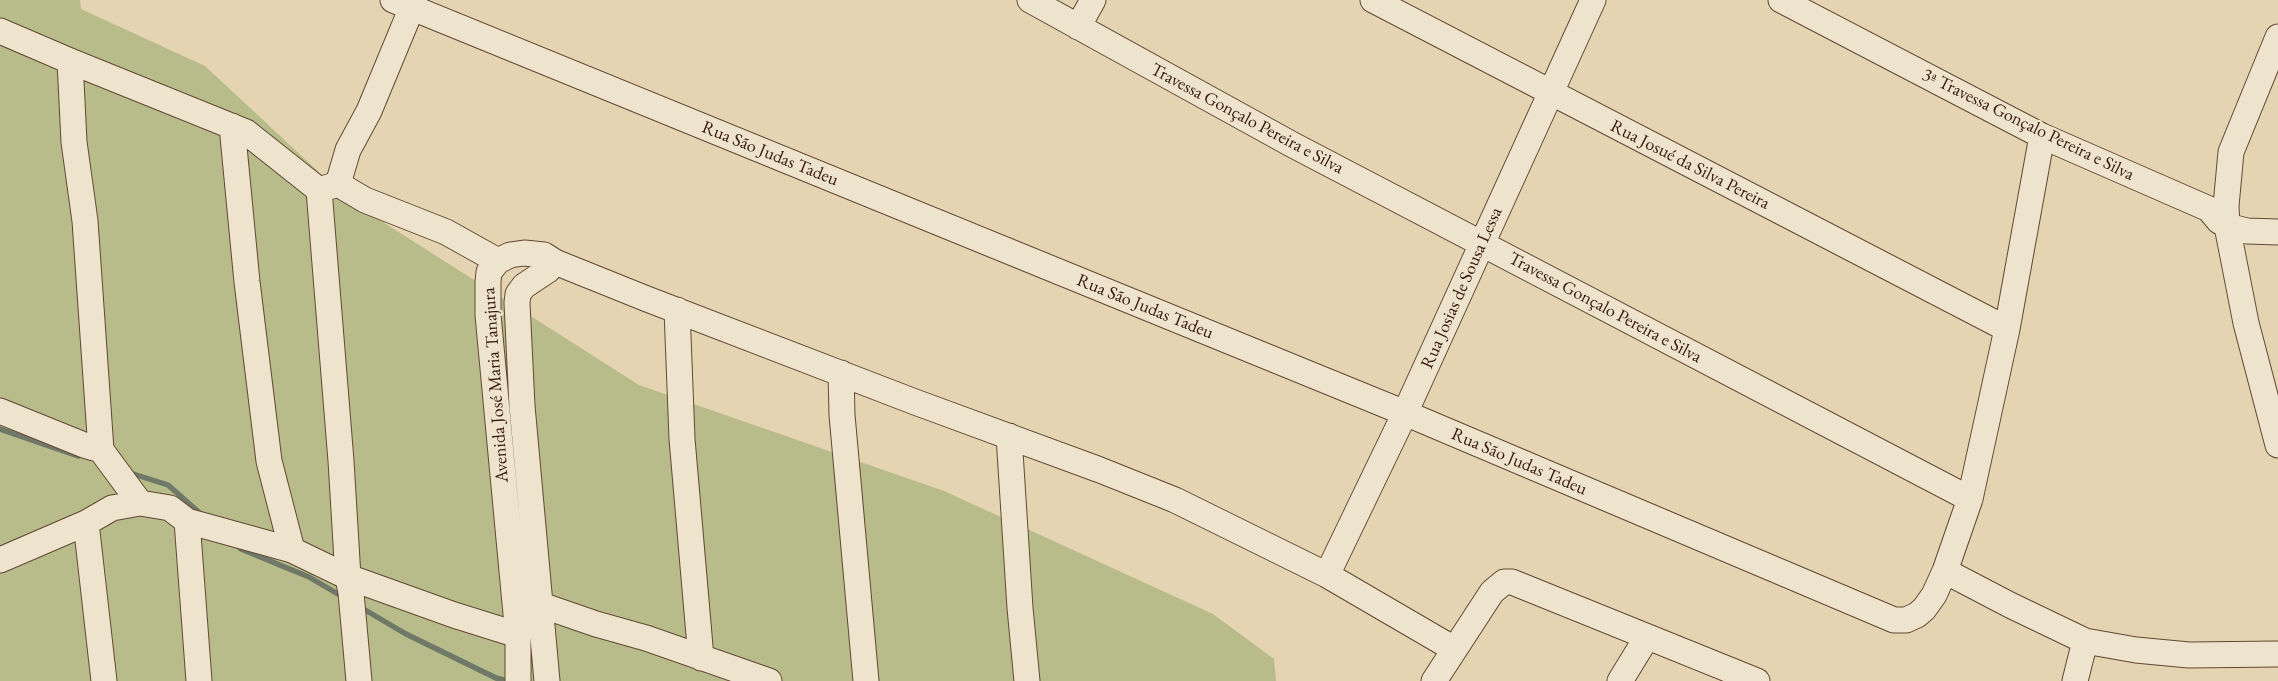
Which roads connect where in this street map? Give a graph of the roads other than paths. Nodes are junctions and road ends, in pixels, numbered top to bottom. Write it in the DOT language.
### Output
graph roads {
  1 [pos="1030,0"];
  2 [pos="1093,0"];
  3 [pos="1373,0"];
  4 [pos="1593,0"];
  5 [pos="1781,0"];
  6 [pos="407,3"];
  7 [pos="1078,27"];
  8 [pos="0,31"];
  9 [pos="2278,37"];
  10 [pos="70,61"];
  11 [pos="1551,93"];
  12 [pos="232,126"];
  13 [pos="2042,136"];
  14 [pos="328,187"];
  15 [pos="2227,226"];
  16 [pos="2278,232"];
  17 [pos="1482,244"];
  18 [pos="498,261"];
  19 [pos="555,262"];
  20 [pos="677,310"];
  21 [pos="2007,330"];
  22 [pos="841,373"];
  23 [pos="522,406"];
  24 [pos="497,408"];
  25 [pos="0,412"];
  26 [pos="1405,413"];
  27 [pos="1009,436"];
  28 [pos="2278,445"];
  29 [pos="101,450"];
  30 [pos="1970,499"];
  31 [pos="140,503"];
  32 [pos="187,521"];
  33 [pos="86,523"];
  34 [pos="292,550"];
  35 [pos="0,560"];
  36 [pos="1945,571"];
  37 [pos="1327,575"];
  38 [pos="348,577"];
  39 [pos="541,605"];
  40 [pos="518,635"];
  41 [pos="1647,637"];
  42 [pos="2085,641"];
  43 [pos="1454,649"];
  44 [pos="2278,654"];
  45 [pos="701,658"];
  46 [pos="1750,680"];
  47 [pos="104,681"];
  48 [pos="199,681"];
  49 [pos="359,681"];
  50 [pos="518,681"];
  51 [pos="547,681"];
  52 [pos="769,681"];
  53 [pos="866,681"];
  54 [pos="1027,681"];
  55 [pos="1434,681"];
  56 [pos="1620,681"];
  57 [pos="2075,681"];
  1 -- 7 [label="street, Travessa Gonçalo Pereira e Silva"];
  2 -- 7 [label="street"];
  3 -- 11 [label="street, Rua Josué da Silva Pereira"];
  4 -- 11 [label="street, Rua Josias de Sousa Lessa"];
  5 -- 13 [label="street, 3ª Travessa Gonçalo Pereira e Silva"];
  6 -- 14 [label="street"];
  6 -- 26 [label="street, Rua São Judas Tadeu"];
  7 -- 17 [label="street, Travessa Gonçalo Pereira e Silva"];
  8 -- 10 [label="street"];
  9 -- 15 [label="street"];
  10 -- 12 [label="street"];
  10 -- 29 [label="street"];
  11 -- 17 [label="street, Rua Josias de Sousa Lessa"];
  11 -- 21 [label="street, Rua Josué da Silva Pereira"];
  12 -- 14 [label="street"];
  12 -- 34 [label="street"];
  13 -- 15 [label="street, 3ª Travessa Gonçalo Pereira e Silva"];
  13 -- 21 [label="street"];
  14 -- 18 [label="street"];
  14 -- 38 [label="street"];
  15 -- 16 [label="street"];
  15 -- 28 [label="street"];
  17 -- 26 [label="street, Rua Josias de Sousa Lessa"];
  17 -- 30 [label="street, Travessa Gonçalo Pereira e Silva"];
  18 -- 19 [label="street, Avenida José Maria Tanajura"];
  18 -- 24 [label="street, Avenida José Maria Tanajura"];
  19 -- 20 [label="street"];
  19 -- 23 [label="street, Avenida José Maria Tanajura"];
  20 -- 22 [label="street"];
  20 -- 45 [label="street"];
  21 -- 30 [label="street"];
  22 -- 27 [label="street"];
  22 -- 53 [label="street"];
  23 -- 24 [label="street"];
  23 -- 39 [label="street, Avenida José Maria Tanajura"];
  24 -- 40 [label="street, Avenida José Maria Tanajura"];
  25 -- 29 [label="street"];
  26 -- 36 [label="street, Rua São Judas Tadeu"];
  26 -- 37 [label="street, Rua Josias de Sousa Lessa"];
  27 -- 37 [label="street"];
  27 -- 54 [label="street"];
  29 -- 31 [label="street"];
  30 -- 36 [label="street"];
  31 -- 32 [label="street"];
  31 -- 33 [label="street"];
  32 -- 34 [label="street"];
  32 -- 48 [label="street"];
  33 -- 35 [label="street"];
  33 -- 47 [label="street"];
  34 -- 38 [label="street"];
  36 -- 42 [label="street"];
  37 -- 43 [label="street"];
  38 -- 40 [label="street"];
  38 -- 49 [label="street"];
  39 -- 45 [label="street"];
  39 -- 51 [label="street, Avenida José Maria Tanajura"];
  40 -- 50 [label="street, Avenida José Maria Tanajura"];
  41 -- 43 [label="street"];
  41 -- 46 [label="street"];
  41 -- 56 [label="street"];
  42 -- 44 [label="street"];
  42 -- 57 [label="street"];
  43 -- 55 [label="street"];
  45 -- 52 [label="street"];
}
